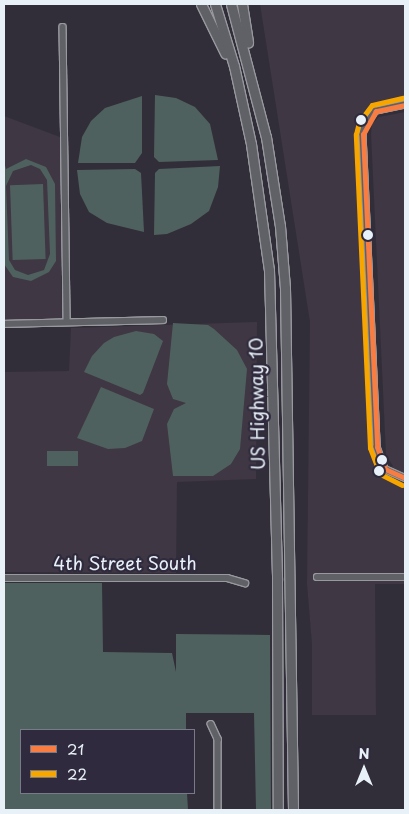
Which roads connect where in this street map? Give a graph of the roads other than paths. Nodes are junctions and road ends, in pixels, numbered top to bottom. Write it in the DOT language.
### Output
graph roads {
  1 [pos="201,4"];
  2 [pos="215,4"];
  3 [pos="231,4"];
  4 [pos="242,4"];
  5 [pos="63,27"];
  6 [pos="234,66"];
  7 [pos="258,98"];
  8 [pos="405,105"];
  9 [pos="163,320"];
  10 [pos="66,322"];
  11 [pos="4,324"];
  12 [pos="405,478"];
  13 [pos="317,577"];
  14 [pos="405,577"];
  15 [pos="4,578"];
  16 [pos="245,583"];
  17 [pos="211,724"];
  18 [pos="218,810"];
  19 [pos="278,810"];
  20 [pos="293,810"];
  1 -- 6 [label="highway"];
  2 -- 6 [label="highway, US Highway 10"];
  3 -- 7 [label="highway, US Highway 10"];
  4 -- 7 [label="highway"];
  5 -- 10 [label="street"];
  6 -- 19 [label="highway, US Highway 10"];
  7 -- 20 [label="highway, US Highway 10"];
  8 -- 12 [label="street"];
  9 -- 10 [label="street"];
  10 -- 11 [label="street"];
  13 -- 14 [label="street"];
  15 -- 16 [label="street, 4th Street South"];
  17 -- 18 [label="street"];
}
